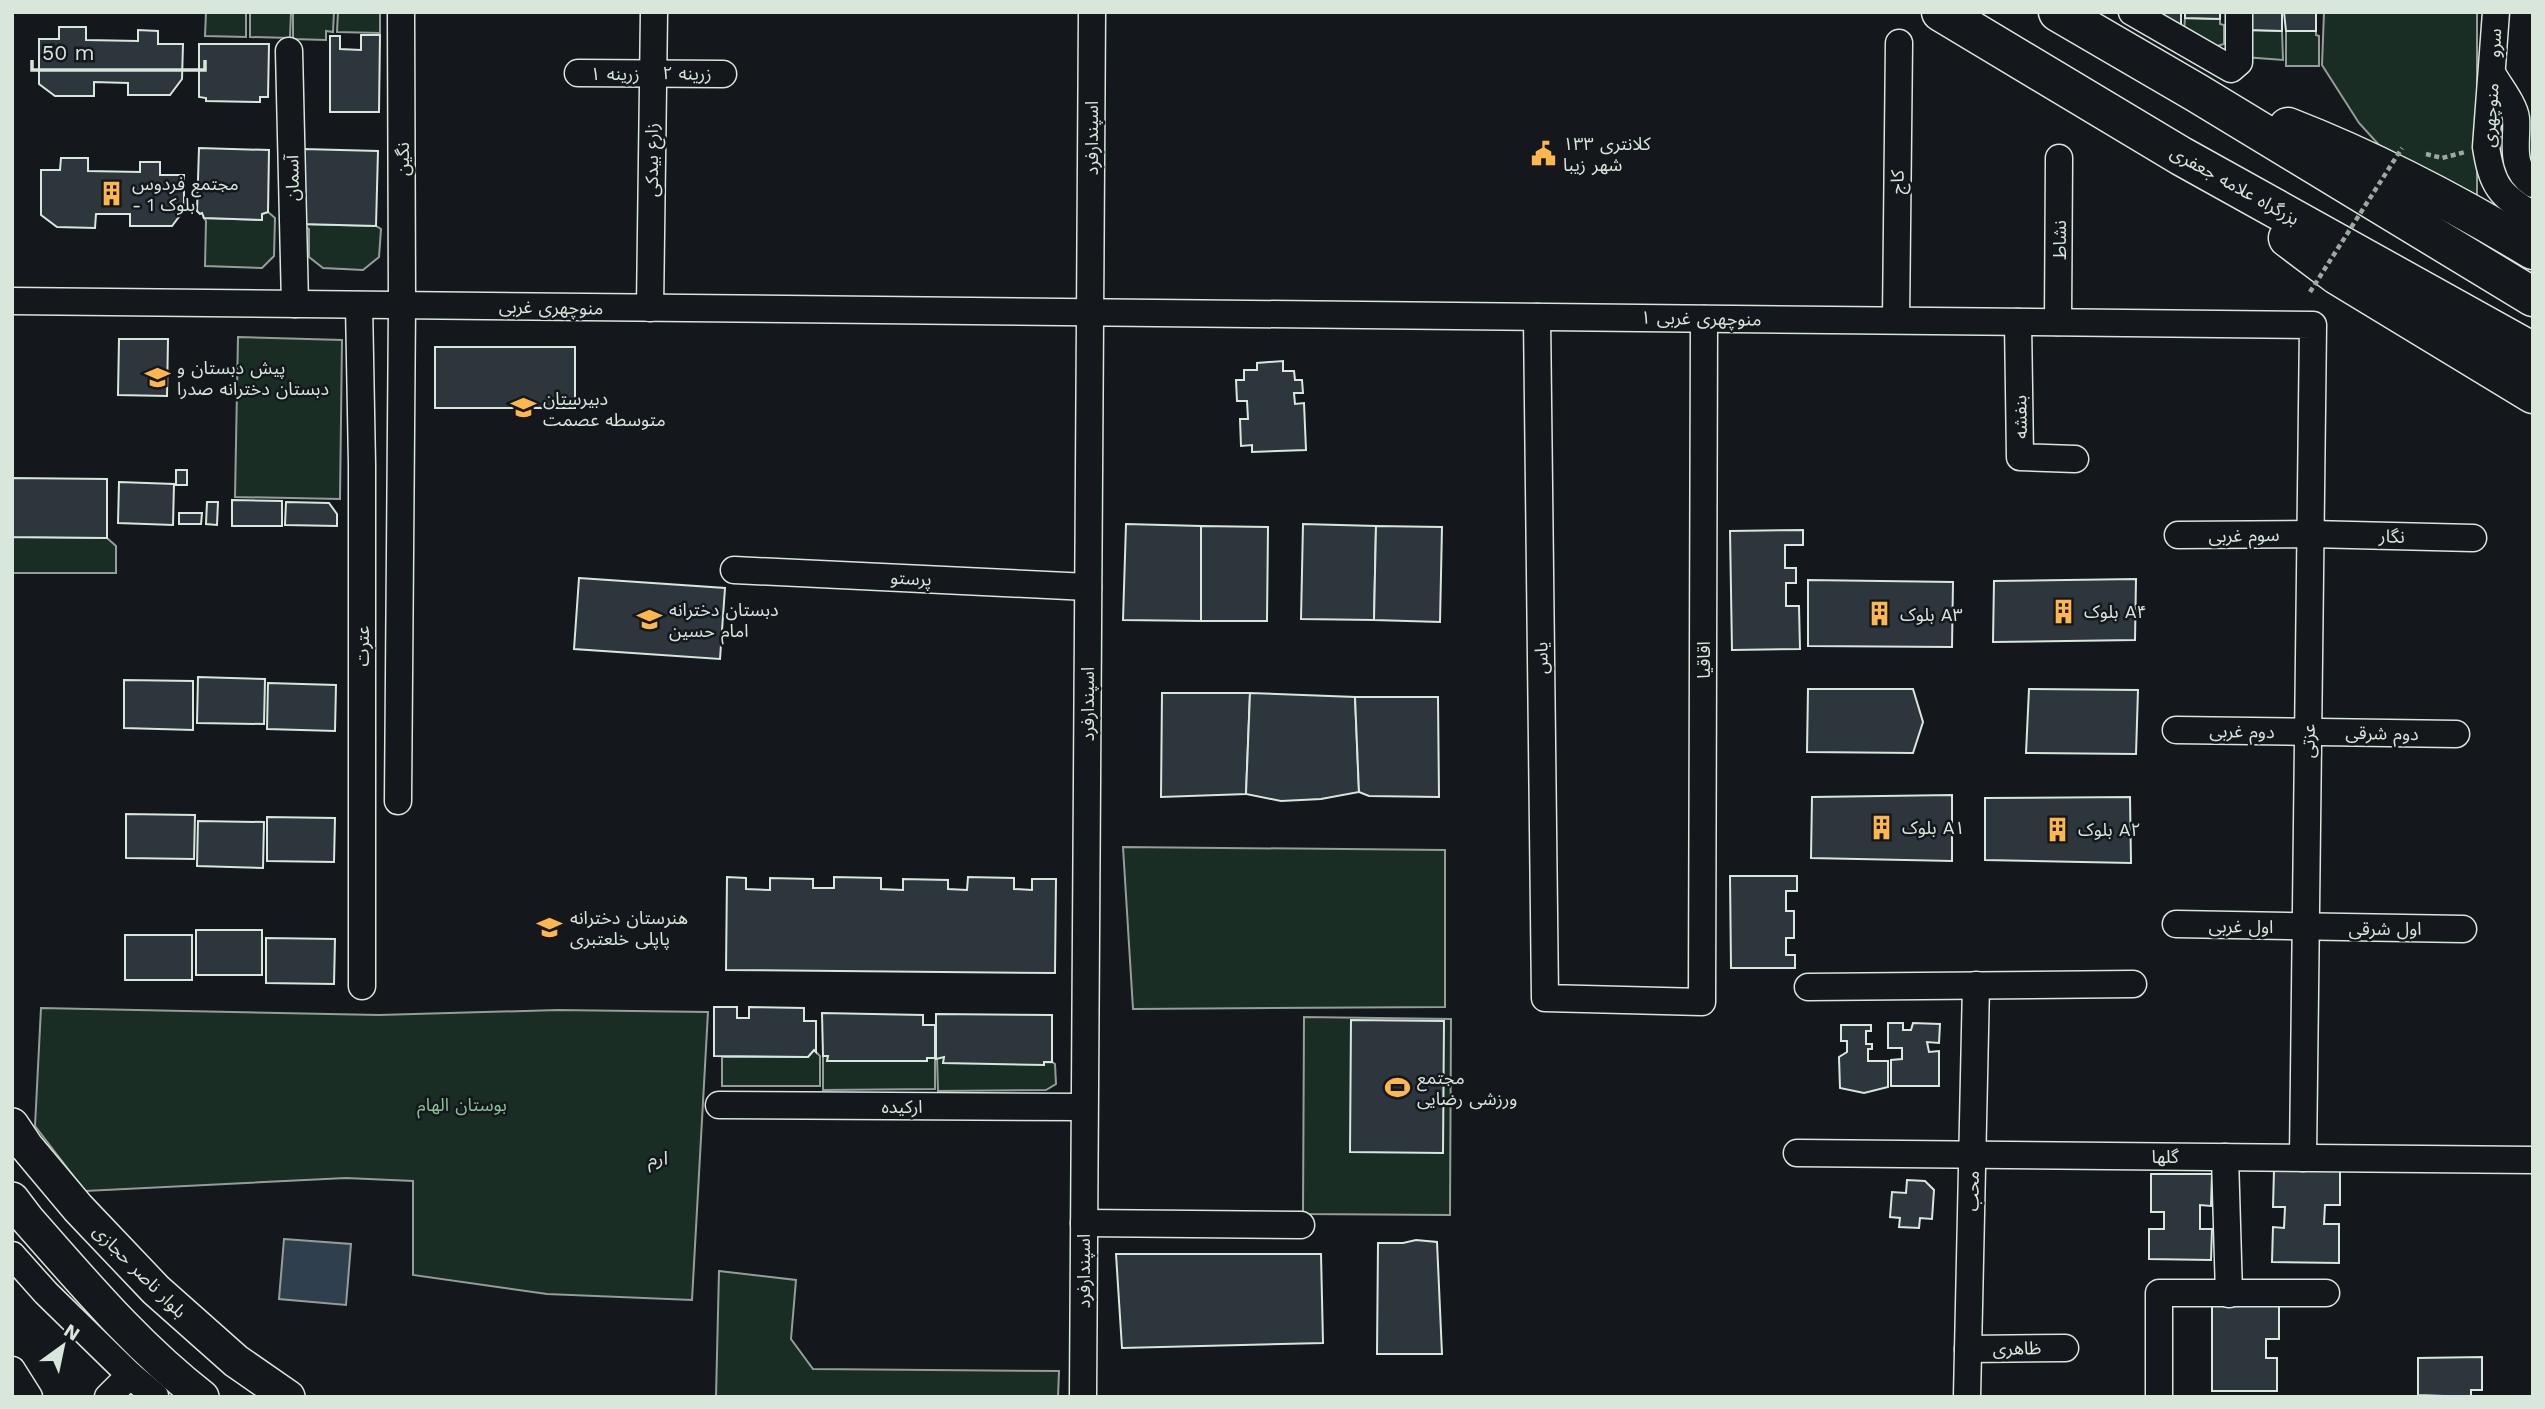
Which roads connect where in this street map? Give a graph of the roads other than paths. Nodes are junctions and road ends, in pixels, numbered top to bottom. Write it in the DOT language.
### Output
graph roads {
  1 [pos="401,12"];
  2 [pos="654,12"];
  3 [pos="1092,12"];
  4 [pos="1941,12"];
  5 [pos="2058,12"];
  6 [pos="2132,12"];
  7 [pos="2239,12"];
  8 [pos="2496,12"];
  9 [pos="1899,43"];
  10 [pos="289,51"];
  11 [pos="579,73"];
  12 [pos="652,73"];
  13 [pos="2492,73"];
  14 [pos="723,74"];
  15 [pos="2197,93"];
  16 [pos="2524,115"];
  17 [pos="2181,156"];
  18 [pos="2059,158"];
  19 [pos="2533,184"];
  20 [pos="2533,215"];
  21 [pos="2533,250"];
  22 [pos="2533,297"];
  23 [pos="12,301"];
  24 [pos="295,304"];
  25 [pos="359,305"];
  26 [pos="402,305"];
  27 [pos="650,308"];
  28 [pos="1090,312"];
  29 [pos="1537,317"];
  30 [pos="1704,318"];
  31 [pos="1896,320"];
  32 [pos="2018,322"];
  33 [pos="2058,322"];
  34 [pos="2313,325"];
  35 [pos="2533,352"];
  36 [pos="2533,394"];
  37 [pos="2075,459"];
  38 [pos="2311,534"];
  39 [pos="2178,535"];
  40 [pos="2473,538"];
  41 [pos="734,570"];
  42 [pos="1088,587"];
  43 [pos="2176,730"];
  44 [pos="2308,732"];
  45 [pos="2456,734"];
  46 [pos="398,801"];
  47 [pos="2176,924"];
  48 [pos="2306,927"];
  49 [pos="2463,929"];
  50 [pos="2133,984"];
  51 [pos="1976,985"];
  52 [pos="362,986"];
  53 [pos="1808,987"];
  54 [pos="1702,1002"];
  55 [pos="719,1105"];
  56 [pos="1084,1107"];
  57 [pos="12,1125"];
  58 [pos="1797,1153"];
  59 [pos="1973,1155"];
  60 [pos="2225,1157"];
  61 [pos="2303,1158"];
  62 [pos="2533,1160"];
  63 [pos="12,1199"];
  64 [pos="1084,1223"];
  65 [pos="1301,1225"];
  66 [pos="12,1255"];
  67 [pos="2326,1293"];
  68 [pos="2229,1294"];
  69 [pos="2065,1348"];
  70 [pos="1968,1349"];
  71 [pos="12,1370"];
  72 [pos="130,1375"];
  73 [pos="161,1389"];
  74 [pos="29,1397"];
  75 [pos="108,1397"];
  76 [pos="202,1397"];
  77 [pos="288,1397"];
  78 [pos="1083,1397"];
  79 [pos="1967,1397"];
  80 [pos="2159,1397"];
  1 -- 26 [label="street, نگین"];
  2 -- 12 [label="street, زارع بیدکی"];
  3 -- 28 [label="street, اسپندارفرد"];
  4 -- 17 [label="highway, بزرگراه علامه جعفری"];
  5 -- 15 [label="highway"];
  6 -- 7 [label="street"];
  8 -- 13 [label="street, سرو"];
  9 -- 31 [label="street, کاج"];
  10 -- 24 [label="street, آسمان"];
  11 -- 12 [label="street, زرینه ۱"];
  12 -- 14 [label="street, زرینه ۲"];
  12 -- 27 [label="street, زارع بیدکی"];
  13 -- 16 [label="street, منوچهری"];
  13 -- 20 [label="street, منوچهری"];
  15 -- 21 [label="highway"];
  15 -- 22 [label="highway"];
  16 -- 19 [label="street, منوچهری"];
  17 -- 35 [label="highway, بزرگراه علامه جعفری"];
  17 -- 36 [label="highway"];
  18 -- 33 [label="street, نشاط"];
  23 -- 24 [label="street, منوچهری غربی"];
  24 -- 25 [label="street, منوچهری غربی"];
  25 -- 26 [label="street, منوچهری غربی"];
  25 -- 52 [label="street, عترت"];
  26 -- 27 [label="street, منوچهری غربی"];
  26 -- 46 [label="street, نگین"];
  27 -- 28 [label="street, منوچهری غربی"];
  28 -- 29 [label="street, منوچهری غربی ۱"];
  28 -- 42 [label="street, اسپندارفرد"];
  29 -- 30 [label="street, منوچهری غربی ۱"];
  29 -- 54 [label="street, یاس"];
  30 -- 31 [label="street, منوچهری غربی ۱"];
  30 -- 54 [label="street, اقاقیا"];
  31 -- 32 [label="street, منوچهری غربی ۱"];
  32 -- 33 [label="street, منوچهری غربی ۱"];
  32 -- 37 [label="street, بنفشه"];
  33 -- 34 [label="street, منوچهری غربی ۱"];
  34 -- 38 [label="street, عزتی"];
  38 -- 39 [label="street, سوم غربی"];
  38 -- 40 [label="street, نگار"];
  38 -- 44 [label="street, عزتی"];
  41 -- 42 [label="street, پرستو"];
  42 -- 56 [label="street, اسپندارفرد"];
  43 -- 44 [label="street, دوم غربی"];
  44 -- 45 [label="street, دوم شرقی"];
  44 -- 48 [label="street, عزتی"];
  47 -- 48 [label="street, اول غربی"];
  48 -- 49 [label="street, اول شرقی"];
  48 -- 61 [label="street, عزتی"];
  50 -- 51 [label="street"];
  51 -- 53 [label="street"];
  51 -- 59 [label="street, محب"];
  55 -- 56 [label="street, ارکیده"];
  56 -- 64 [label="street, اسپندارفرد"];
  57 -- 77 [label="main road, بلوار ناصر حجازی"];
  58 -- 59 [label="street, گلها"];
  59 -- 60 [label="street, گلها"];
  59 -- 70 [label="street, محب"];
  60 -- 61 [label="street, گلها"];
  60 -- 68 [label="street"];
  61 -- 62 [label="street, گلها"];
  63 -- 73 [label="main road"];
  64 -- 65 [label="street"];
  64 -- 78 [label="street, اسپندارفرد"];
  66 -- 72 [label="street"];
  67 -- 68 [label="street"];
  68 -- 80 [label="street"];
  69 -- 70 [label="street, ظاهری"];
  70 -- 79 [label="street, محب"];
  71 -- 74 [label="street"];
  72 -- 73 [label="street"];
  72 -- 75 [label="street"];
  73 -- 76 [label="main road"];
}
